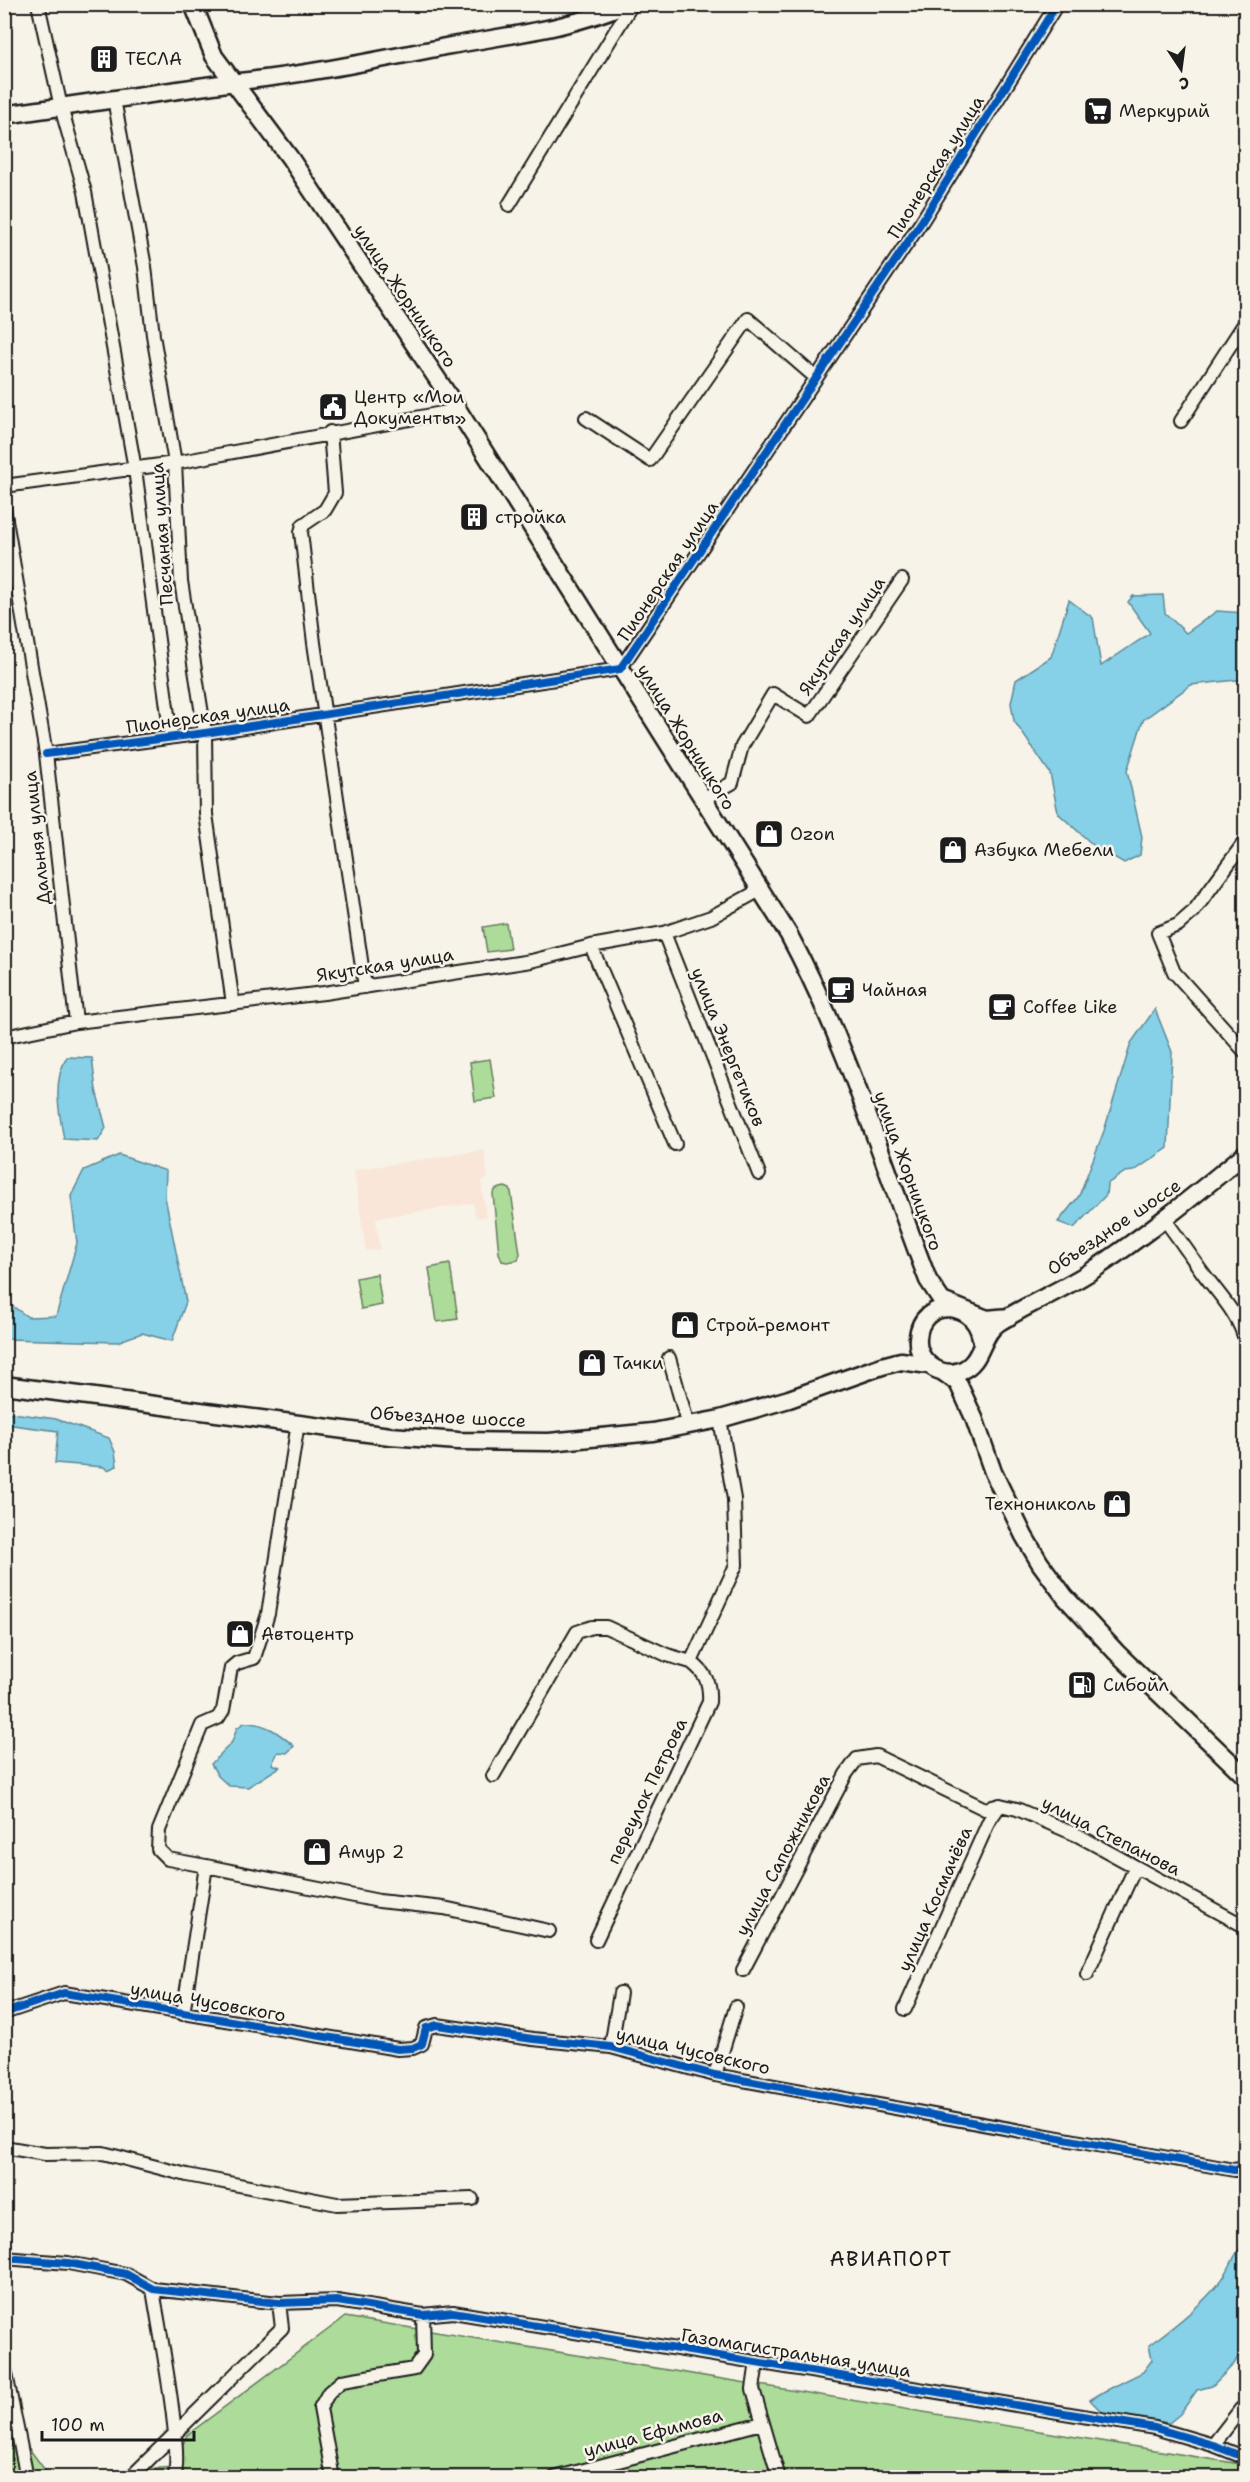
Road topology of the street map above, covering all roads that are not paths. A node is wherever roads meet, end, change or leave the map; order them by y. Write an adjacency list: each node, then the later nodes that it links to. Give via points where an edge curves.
1 (38, 4): 8 (street, Песчаная улица)
2 (193, 4): 6 (main road, улица Жорницкого, via 214,56)
3 (626, 4): 6 (street, via 594,18 544,29)
4 (632, 4): 10 (street)
5 (1058, 4): 12 (street, Пионерская улица, via 922,221)
6 (234, 82): 7 (main road); 13 (main road, улица Жорницкого)
7 (114, 99): 8 (main road); 17 (street, Песчаная улица)
8 (61, 107): 9 (main road); 18 (street, Песчаная улица, via 85,192)
9 (4, 115)
10 (509, 205)
11 (1245, 321): 15 (street)
12 (815, 376): 14 (street, via 748,319 651,460); 22 (street, Пионерская улица)
13 (458, 410): 16 (street); 22 (main road, улица Жорницкого)
14 (586, 418)
15 (1181, 421)
16 (330, 432): 17 (street); 23 (street, via 335,493 325,510 303,525 301,532)
17 (175, 463): 18 (street); 24 (street, Песчаная улица, via 181,581)
18 (135, 469): 19 (street); 25 (street, Песчаная улица)
19 (4, 486)
20 (4, 508): 26 (street, Дальняя улица)
21 (902, 580): 27 (street, Якутская улица, via 809,716 773,694 742,746 732,783)
22 (620, 669): 23 (street, Пионерская улица); 27 (main road, улица Жорницкого)
23 (325, 713): 24 (street, Пионерская улица); 32 (street)
24 (205, 733): 25 (street, Пионерская улица); 33 (street, Песчаная улица, via 206,814)
25 (171, 737): 26 (street, Пионерская улица)
26 (46, 754): 34 (street, Дальняя улица)
27 (703, 800): 29 (main road, улица Жорницкого)
28 (1245, 840): 36 (street, via 1194,911 1178,925 1158,933 1174,972)
29 (760, 890): 30 (street, Якутская улица, via 711,917); 41 (main road, улица Жорницкого, via 789,935 824,1006)
30 (664, 933): 31 (street, Якутская улица); 39 (street, улица Энергетиков)
31 (591, 946): 32 (street, Якутская улица, via 531,961); 37 (street)
32 (365, 987): 33 (street, Якутская улица)
33 (233, 1004): 34 (street, Якутская улица)
34 (76, 1022): 35 (street, Якутская улица)
35 (4, 1036)
36 (1245, 1053)
37 (675, 1144)
38 (1245, 1154): 40 (main road, Объездное шоссе)
39 (759, 1174)
40 (1166, 1220): 43 (main road, Объездное шоссе, via 1088,1273); 45 (street, via 1232,1309)
41 (927, 1280): 42 (main road, улица Жорницкого, via 942,1301); 44 (main road, улица Жорницкого, via 931,1306)
42 (962, 1310): 43 (main road, via 987,1319); 44 (main road, via 934,1311); 46 (main road, via 975,1319 982,1332)
43 (1010, 1317): 46 (main road, Объездное шоссе, via 989,1330)
44 (919, 1332): 48 (main road, Объездное шоссе, via 898,1357); 49 (main road, via 922,1357)
45 (1245, 1343)
46 (979, 1352): 49 (main road, via 962,1370); 51 (main road, via 968,1379)
47 (669, 1358): 54 (street)
48 (882, 1366): 49 (main road, Объездное шоссе, via 902,1361); 52 (main road, Объездное шоссе)
49 (936, 1368): 51 (main road, via 958,1383)
50 (4, 1384): 53 (main road, Объездное шоссе)
51 (974, 1418): 58 (main road, via 993,1472 1024,1536 1065,1598)
52 (720, 1419): 54 (main road, Объездное шоссе); 55 (street, via 734,1499 736,1564)
53 (298, 1423): 54 (main road, Объездное шоссе, via 401,1437 537,1442 621,1436); 60 (street, via 268,1614 254,1658 231,1668 223,1710 218,1718 202,1725 159,1830 158,1849 168,1859)
54 (688, 1425)
55 (691, 1662): 57 (street, via 606,1628 577,1632); 64 (street, переулок Петрова, via 703,1671 710,1686 709,1702)
56 (857, 1759): 59 (street, улица Степанова, via 876,1756 985,1809); 65 (street, улица Сапожникова)
57 (493, 1776)
58 (1245, 1777)
59 (1000, 1805): 61 (street, улица Степанова, via 1079,1836); 69 (street, улица Космачёва, via 989,1821)
60 (206, 1866): 63 (street, via 379,1901 444,1908); 71 (street, улица Чусовского)
61 (1136, 1868): 62 (street, улица Степанова); 66 (street)
62 (1245, 1927)
63 (549, 1931)
64 (596, 1940)
65 (743, 1970)
66 (1087, 1974)
67 (620, 1993): 72 (street)
68 (736, 2007): 73 (street)
69 (905, 2009)
70 (4, 2013): 71 (street, улица Чусовского, via 64,1993)
71 (183, 2014): 72 (street, улица Чусовского, via 398,2049 422,2044 426,2028 438,2025)
72 (611, 2047): 73 (street, улица Чусовского)
73 (715, 2075): 75 (street, улица Чусовского, via 1234,2170)
74 (4, 2147): 76 (street, via 45,2154 103,2153 187,2175 338,2204)
75 (1245, 2168)
76 (472, 2199)
77 (4, 2258): 78 (street, via 68,2263 126,2274)
78 (153, 2289): 79 (street); 85 (street)
79 (279, 2303): 80 (street, Газомагистральная улица, via 337,2301); 85 (street, via 282,2328)
80 (423, 2315): 81 (street, Газомагистральная улица, via 453,2312); 91 (street, via 424,2355 414,2369 342,2381 329,2392 320,2408)
81 (757, 2361): 84 (street, via 753,2389); 86 (street, Газомагистральная улица, via 1155,2428)
82 (4, 2364): 88 (street)
83 (1245, 2407): 86 (street)
84 (762, 2423): 92 (street, улица Ефимова); 93 (street)
85 (174, 2432): 89 (street); 90 (street)
86 (1213, 2445): 87 (street, Газомагистральная улица)
87 (1245, 2458)
88 (27, 2478)
89 (130, 2478)
90 (174, 2478)
91 (333, 2478)
92 (554, 2478)
93 (779, 2478)

